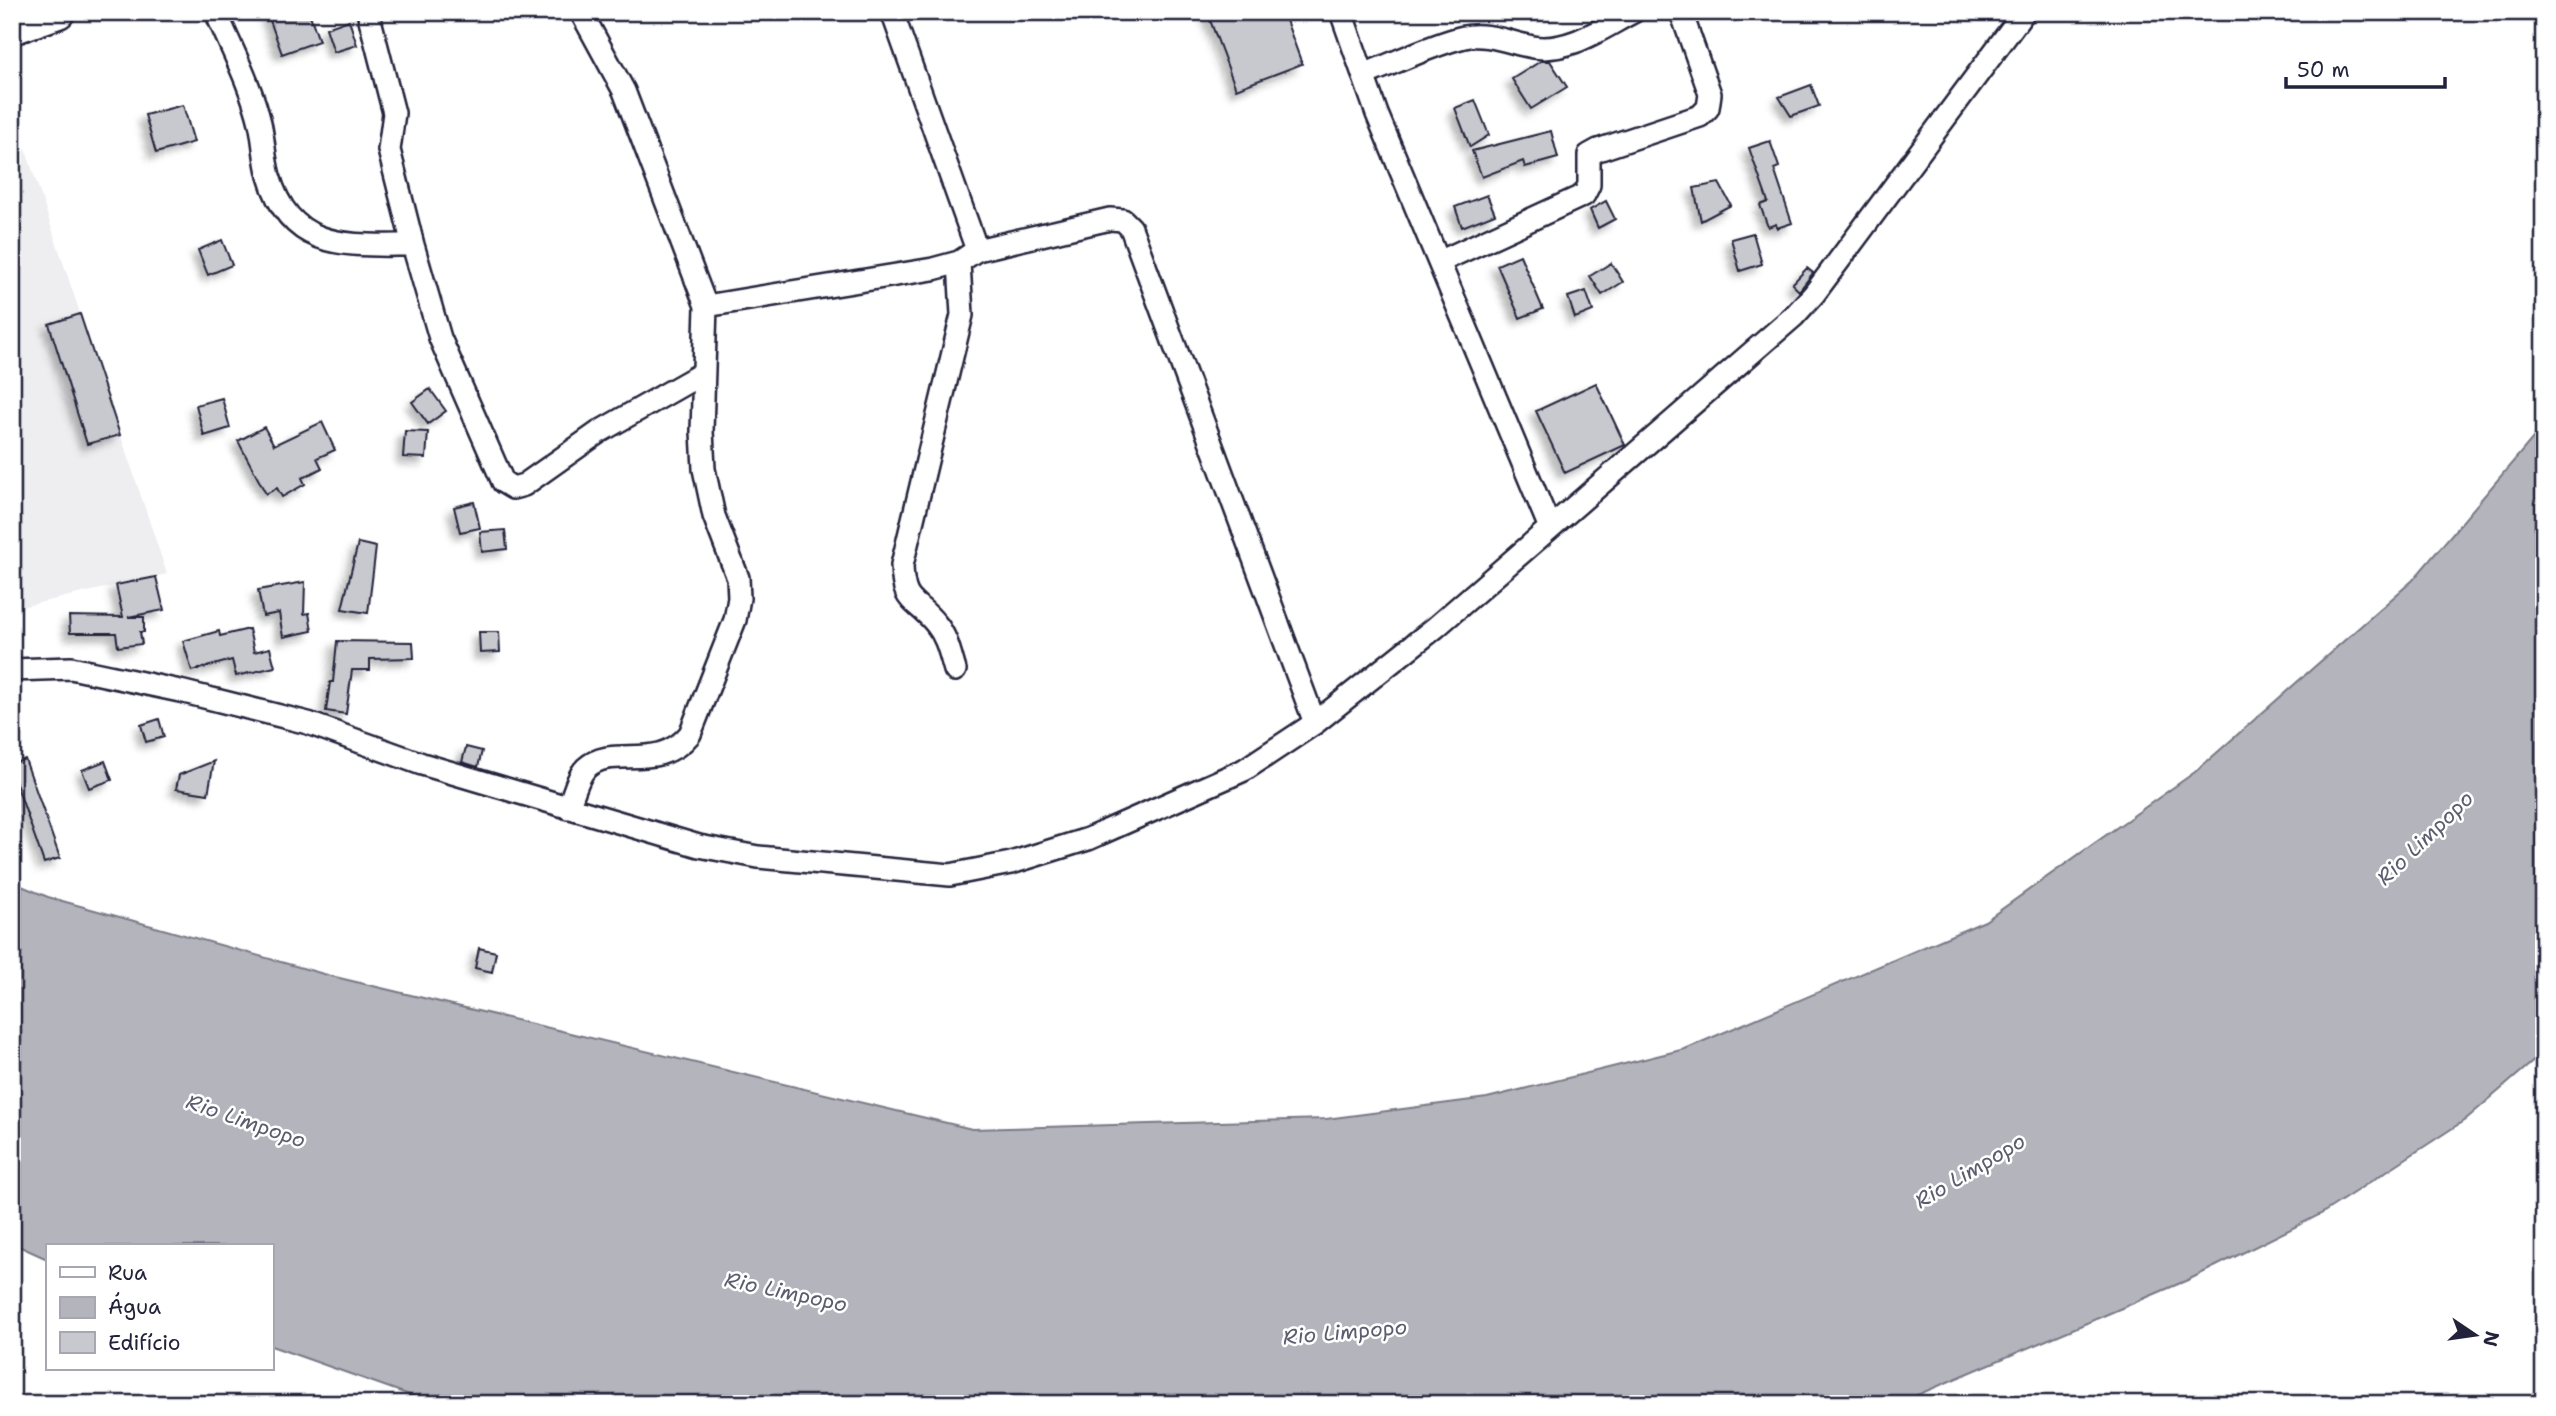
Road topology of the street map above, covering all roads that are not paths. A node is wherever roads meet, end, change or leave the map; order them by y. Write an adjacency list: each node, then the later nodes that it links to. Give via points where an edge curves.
1 (58, 12): 10 (highway)
2 (216, 12): 12 (street, via 256,108 273,185 297,225 318,240 345,245)
3 (368, 12): 12 (street, via 394,113 389,150)
4 (581, 12): 16 (street, via 624,91)
5 (892, 12): 13 (street)
6 (1341, 12): 11 (street)
7 (1633, 12): 11 (street, via 1559,47 1536,48 1466,36)
8 (1681, 12): 15 (street, via 1710,94 1708,108 1700,116 1589,155 1589,185 1577,200)
9 (2024, 12): 18 (street, via 1794,316)
10 (12, 28)
11 (1363, 75): 15 (street)
12 (413, 245): 17 (street, via 440,338 503,482 513,488 599,432)
13 (977, 250): 14 (street); 21 (street, via 1110,219 1123,220 1131,228)
14 (959, 262): 16 (street); 20 (street, via 962,316 902,565 903,585 912,604 935,622 946,639)
15 (1439, 262): 18 (street)
16 (706, 306): 17 (street)
17 (704, 373): 22 (street, via 704,469 714,516 738,578 735,620 690,734 680,746 663,756 595,761 583,770)
18 (1550, 528): 21 (street)
19 (12, 670): 22 (street, via 71,668 180,691 308,723 422,764)
20 (955, 670)
21 (1315, 723): 22 (street, via 1244,770 1100,834 1011,863 950,875 758,857 699,846)
22 (568, 807)

